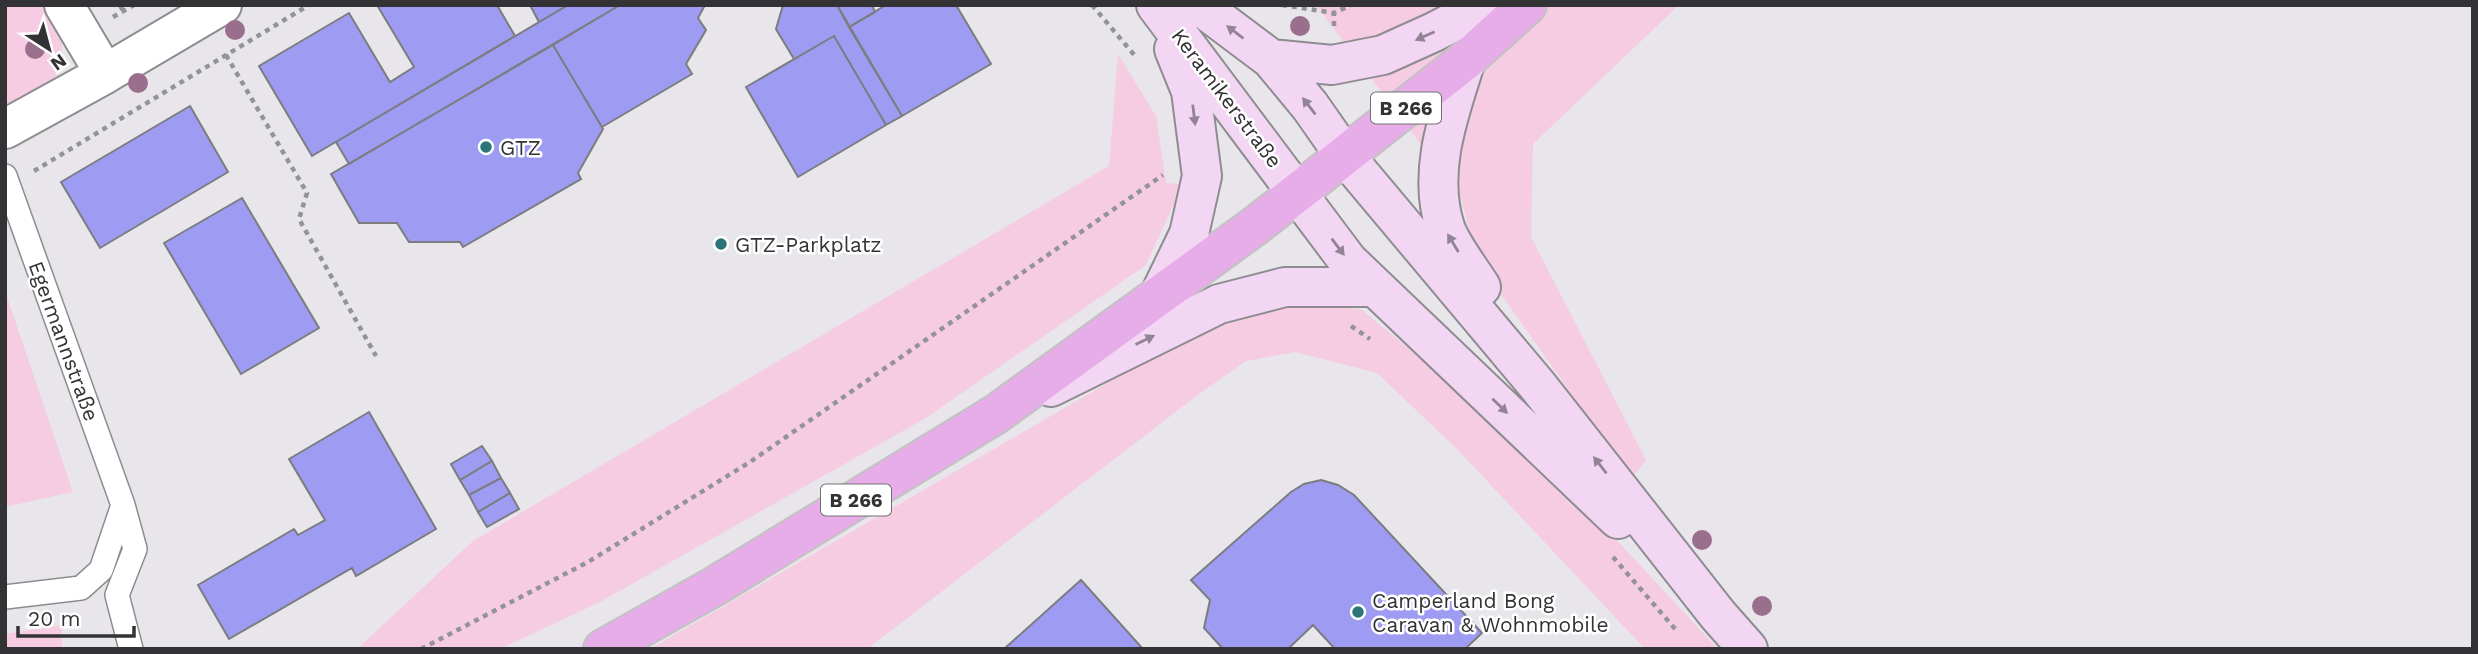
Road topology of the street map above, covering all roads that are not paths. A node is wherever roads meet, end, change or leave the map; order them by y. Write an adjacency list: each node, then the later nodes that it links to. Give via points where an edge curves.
1 (64, 5): 9 (street)
2 (222, 5): 9 (street)
3 (1155, 5): 13 (main road, Keramikerstraße); 15 (main road, one-way to 15, via 1191,91 1202,176 1189,234)
4 (1199, 5): 7 (main road, Keramikerstraße, one-way to 4)
5 (1486, 5): 7 (main road, one-way to 7, via 1383,55 1332,65)
6 (1527, 5): 8 (main road, B 266)
7 (1270, 59): 11 (main road, Keramikerstraße, one-way to 7)
8 (1466, 60): 11 (main road, B 266); 16 (main road, one-way to 8, via 1445,229 1437,181 1444,128)
9 (105, 74): 10 (street)
10 (5, 130)
11 (1345, 156): 13 (main road, B 266); 16 (main road, Keramikerstraße)
12 (7, 181): 18 (lane, Egermannstraße)
13 (1297, 192): 14 (main road, Keramikerstraße, one-way to 14, via 1348,261); 15 (main road, B 266)
14 (1374, 287): 17 (main road, one-way to 14, via 1219,304 1285,287); 20 (main road, Keramikerstraße, one-way to 20)
15 (1159, 296): 17 (main road, B 266)
16 (1538, 386): 20 (main road, one-way to 16)
17 (996, 414): 22 (main road, B 266)
18 (123, 505): 19 (lane, via 101,570 80,588); 21 (lane, Egermannstraße, via 135,549 117,595)
19 (5, 597)
20 (1718, 615): 23 (main road)
21 (131, 649)
22 (603, 649)
23 (1748, 649)

